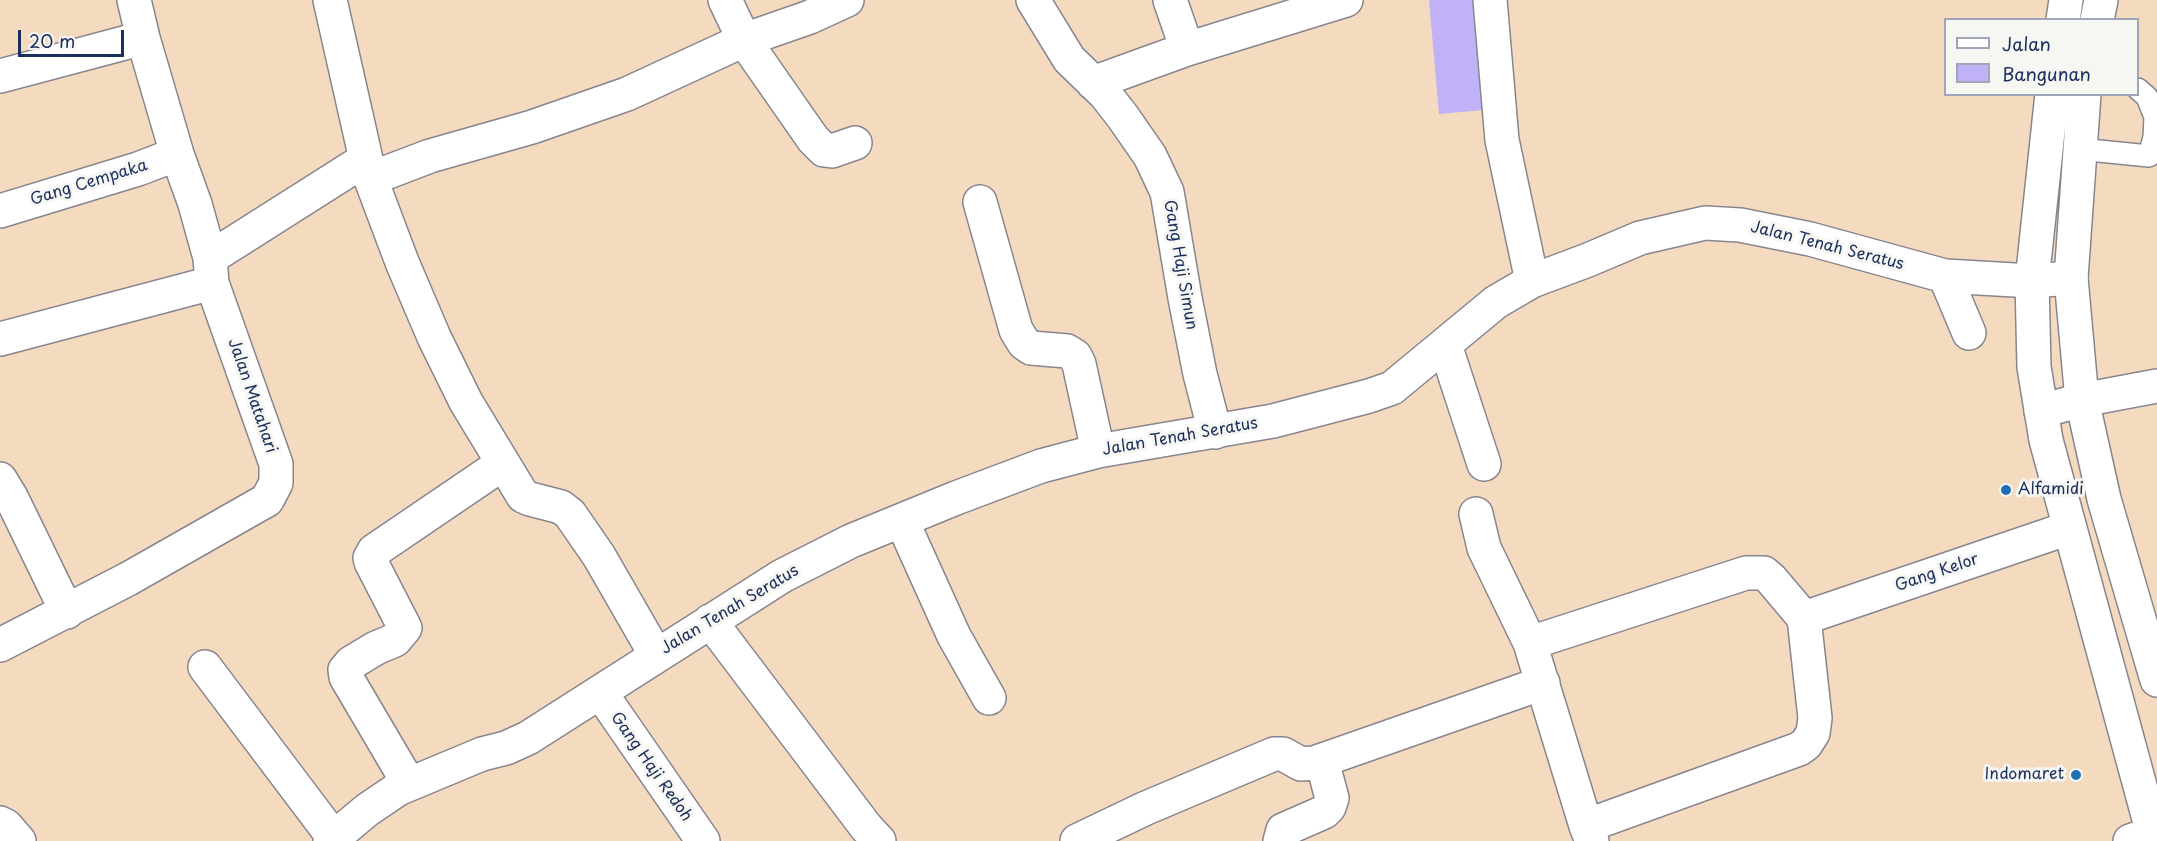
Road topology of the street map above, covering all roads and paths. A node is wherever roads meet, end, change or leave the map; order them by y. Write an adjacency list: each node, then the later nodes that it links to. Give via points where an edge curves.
1 (134, 0): 13 (street, Jalan Matahari)
2 (330, 0): 25 (street)
3 (725, 0): 14 (street)
4 (847, 0): 14 (street)
5 (1033, 0): 17 (street, Gang Haji Simun, via 1069,59)
6 (1170, 0): 15 (street)
7 (1346, 0): 15 (street)
8 (1490, 0): 31 (street, via 1502,140)
9 (2066, 0): 11 (street)
10 (2101, 0): 12 (street)
11 (2063, 18)
12 (2097, 18)
13 (143, 38): 16 (street); 23 (street, Jalan Matahari)
14 (744, 40): 21 (street, via 824,150); 25 (street, via 627,94 532,127 388,172)
15 (1187, 49): 17 (street)
16 (0, 76)
17 (1093, 82): 39 (street, Gang Haji Simun, via 1150,156 1167,192 1187,309)
18 (2139, 90): 24 (lane, via 2147,97 2155,117)
19 (2052, 96): 32 (street)
20 (2084, 96): 22 (street)
21 (855, 143)
22 (2079, 149): 24 (lane); 30 (street)
23 (177, 154): 27 (street, Gang Cempaka); 28 (street, Jalan Matahari, via 195,204)
24 (2153, 156)
25 (368, 168): 28 (street); 41 (street, via 434,336)
26 (980, 202): 40 (street, via 1016,330 1031,348 1067,351 1075,356)
27 (0, 211)
28 (211, 270): 34 (street); 47 (street, Jalan Matahari, via 276,464 273,492 267,500)
29 (1945, 276): 31 (street, Jalan Tenah Seratus, via 1776,231 1705,223 1640,238); 32 (street, Jalan Tenah Seratus); 33 (street)
30 (2072, 278): 32 (street, Jalan Tenah Seratus); 37 (street)
31 (1532, 281): 35 (street, Jalan Tenah Seratus, via 1496,302)
32 (2032, 281): 38 (street, via 2034,367)
33 (1969, 333)
34 (0, 339)
35 (1445, 345): 39 (street, Jalan Tenah Seratus, via 1392,387 1369,396); 42 (street)
36 (2157, 386): 37 (street)
37 (2082, 400): 38 (street); 54 (street, via 2104,499)
38 (2041, 411): 46 (street)
39 (1215, 432): 40 (street, Jalan Tenah Seratus)
40 (1098, 451): 45 (street, Jalan Tenah Seratus, via 1041,466)
41 (502, 464): 52 (street, via 523,496 561,507 570,514 599,556); 59 (street, via 374,551 370,558 405,628 394,640 351,663 345,670 346,677)
42 (1484, 464)
43 (0, 479): 47 (street)
44 (1476, 514): 50 (street, via 1484,548)
45 (902, 521): 49 (street, Jalan Tenah Seratus, via 782,576); 57 (street, via 954,636)
46 (2069, 528): 48 (street, Gang Kelor); 62 (street)
47 (67, 612): 51 (street, Jalan Matahari)
48 (1804, 618): 50 (street, via 1764,573 1746,573); 61 (street, via 1815,718 1813,733 1806,744)
49 (710, 621): 52 (street, Jalan Tenah Seratus); 66 (street)
50 (1530, 643): 55 (street)
51 (0, 645)
52 (656, 656): 56 (street, Jalan Tenah Seratus)
53 (206, 667): 63 (street)
54 (2157, 680)
55 (1543, 683): 58 (street); 61 (street)
56 (600, 693): 59 (street, Jalan Tenah Seratus, via 528,738); 65 (street, Gang Haji Redoh)
57 (989, 698)
58 (1322, 760): 67 (street, via 1307,765 1274,754); 68 (street, via 1332,798 1329,807 1283,830)
59 (409, 784): 63 (street, Jalan Tenah Seratus, via 367,810)
60 (0, 823): 64 (street)
61 (1589, 833)
62 (2146, 838)
63 (332, 839)
64 (19, 841)
65 (703, 841)
66 (879, 841)
67 (1077, 841)
68 (1280, 841)

